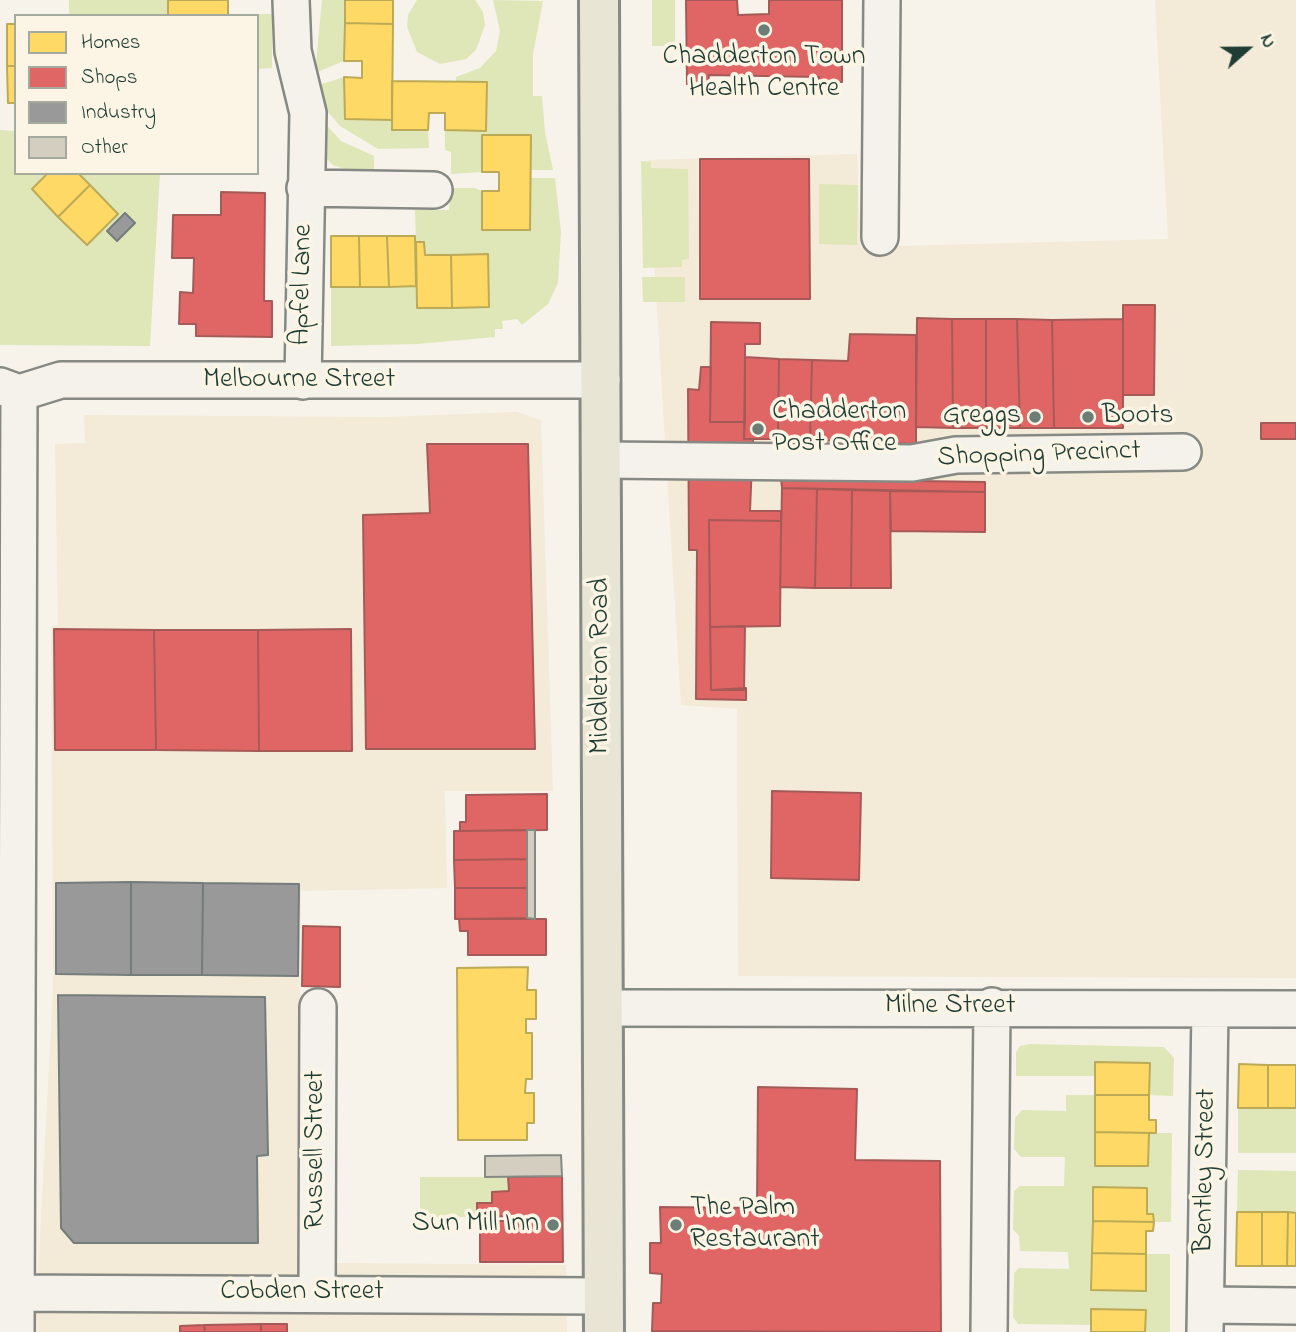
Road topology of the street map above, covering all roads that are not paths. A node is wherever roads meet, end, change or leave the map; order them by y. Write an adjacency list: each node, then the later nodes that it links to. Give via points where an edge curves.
1 (291, 0): 4 (street, Apfel Lane, via 293,51 307,113)
2 (599, 0): 7 (main road, Middleton Road)
3 (882, 0): 6 (street)
4 (305, 188): 5 (street, Apfel Lane); 8 (street, Apfel Lane)
5 (433, 190)
6 (880, 237)
7 (602, 380): 8 (street, Melbourne Street); 11 (main road, Middleton Road)
8 (303, 381): 9 (street, Melbourne Street, via 61,380)
9 (10, 390): 18 (street)
10 (1183, 452): 11 (street, Shopping Precinct, via 956,455 912,463)
11 (602, 460): 14 (main road, Middleton Road)
12 (992, 1006): 14 (street, Milne Street); 15 (street, Milne Street); 23 (street)
13 (318, 1007): 17 (street, Russell Street)
14 (604, 1008): 20 (main road, Middleton Road)
15 (1210, 1010): 16 (street, Milne Street); 21 (street, Bentley Street)
16 (1287, 1010)
17 (317, 1292): 18 (street, Cobden Street); 20 (street, Cobden Street, via 479,1294)
18 (8, 1293): 22 (street)
19 (1296, 1306): 21 (street)
20 (604, 1314)
21 (1205, 1318)
22 (16, 1332)
23 (989, 1332)

